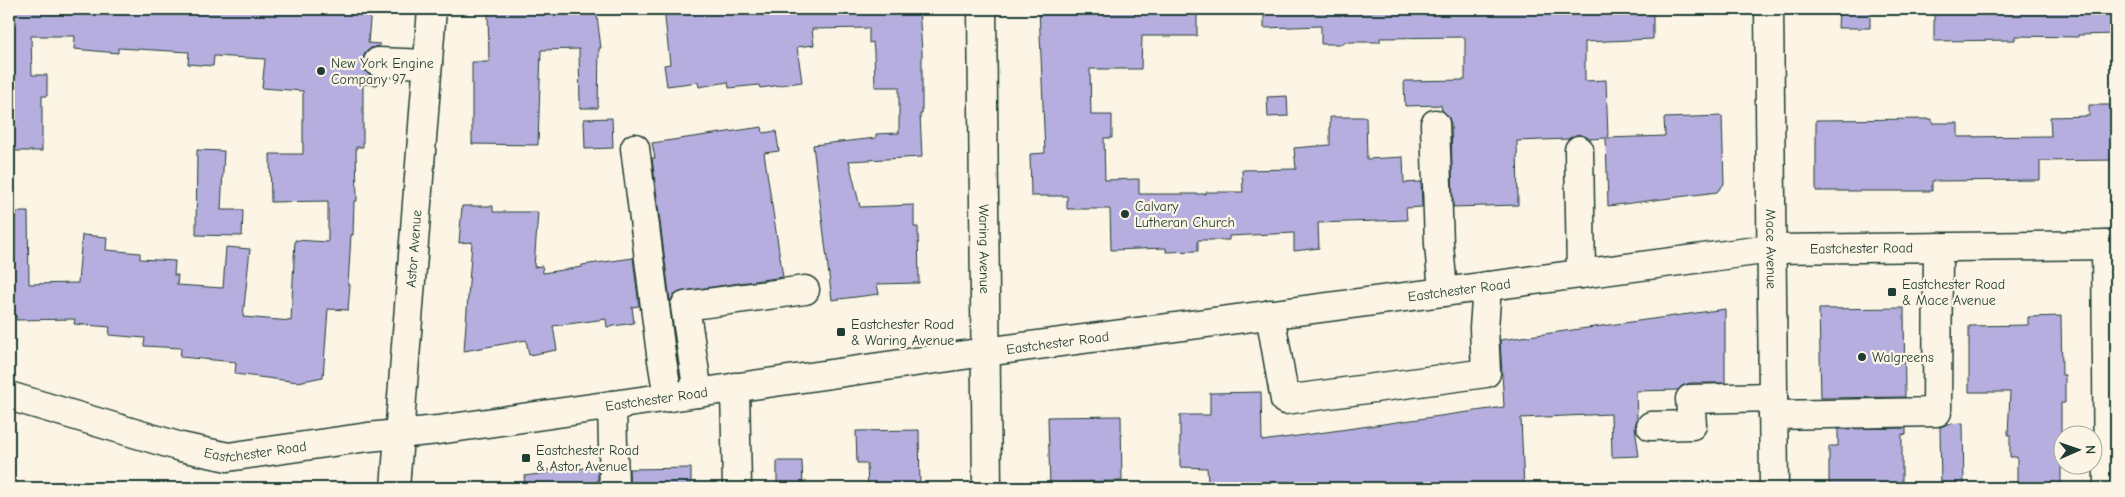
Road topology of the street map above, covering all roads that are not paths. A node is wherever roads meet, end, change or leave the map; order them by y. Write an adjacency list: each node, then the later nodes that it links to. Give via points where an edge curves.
1 (432, 9): 5 (main road, Astor Avenue)
2 (982, 9): 17 (main road, Waring Avenue)
3 (1769, 9): 11 (main road, Mace Avenue)
4 (378, 62): 5 (main road)
5 (428, 64): 25 (main road, Astor Avenue)
6 (1435, 124): 15 (main road)
7 (635, 148): 21 (main road)
8 (1579, 150): 12 (main road)
9 (2111, 245): 10 (main road, Eastchester Road); 31 (main road)
10 (1938, 247): 11 (main road, Eastchester Road); 23 (main road, via 1937,412)
11 (1771, 249): 12 (main road, Eastchester Road); 23 (main road, Mace Avenue)
12 (1581, 274): 13 (main road, Eastchester Road)
13 (1488, 286): 15 (main road, Eastchester Road); 16 (main road, via 1484,328 1486,373 1285,400)
14 (805, 290): 19 (main road, via 685,306)
15 (1443, 292): 16 (main road, Eastchester Road)
16 (1270, 314): 17 (main road, Eastchester Road)
17 (985, 352): 18 (main road, Eastchester Road); 29 (main road, Waring Avenue)
18 (735, 387): 19 (main road, Eastchester Road); 28 (main road)
19 (698, 393): 21 (main road, Eastchester Road)
20 (9, 396): 25 (main road, Eastchester Road, via 228,457 368,436)
21 (668, 397): 22 (main road, Eastchester Road)
22 (612, 405): 25 (main road, Eastchester Road); 27 (main road)
23 (1773, 406): 24 (main road, via 1690,399 1692,425); 30 (main road, Mace Avenue)
24 (1651, 426)
25 (399, 435): 26 (main road, Astor Avenue)
26 (395, 488)
27 (614, 488)
28 (737, 488)
29 (987, 488)
30 (1774, 488)
31 (2108, 488)

